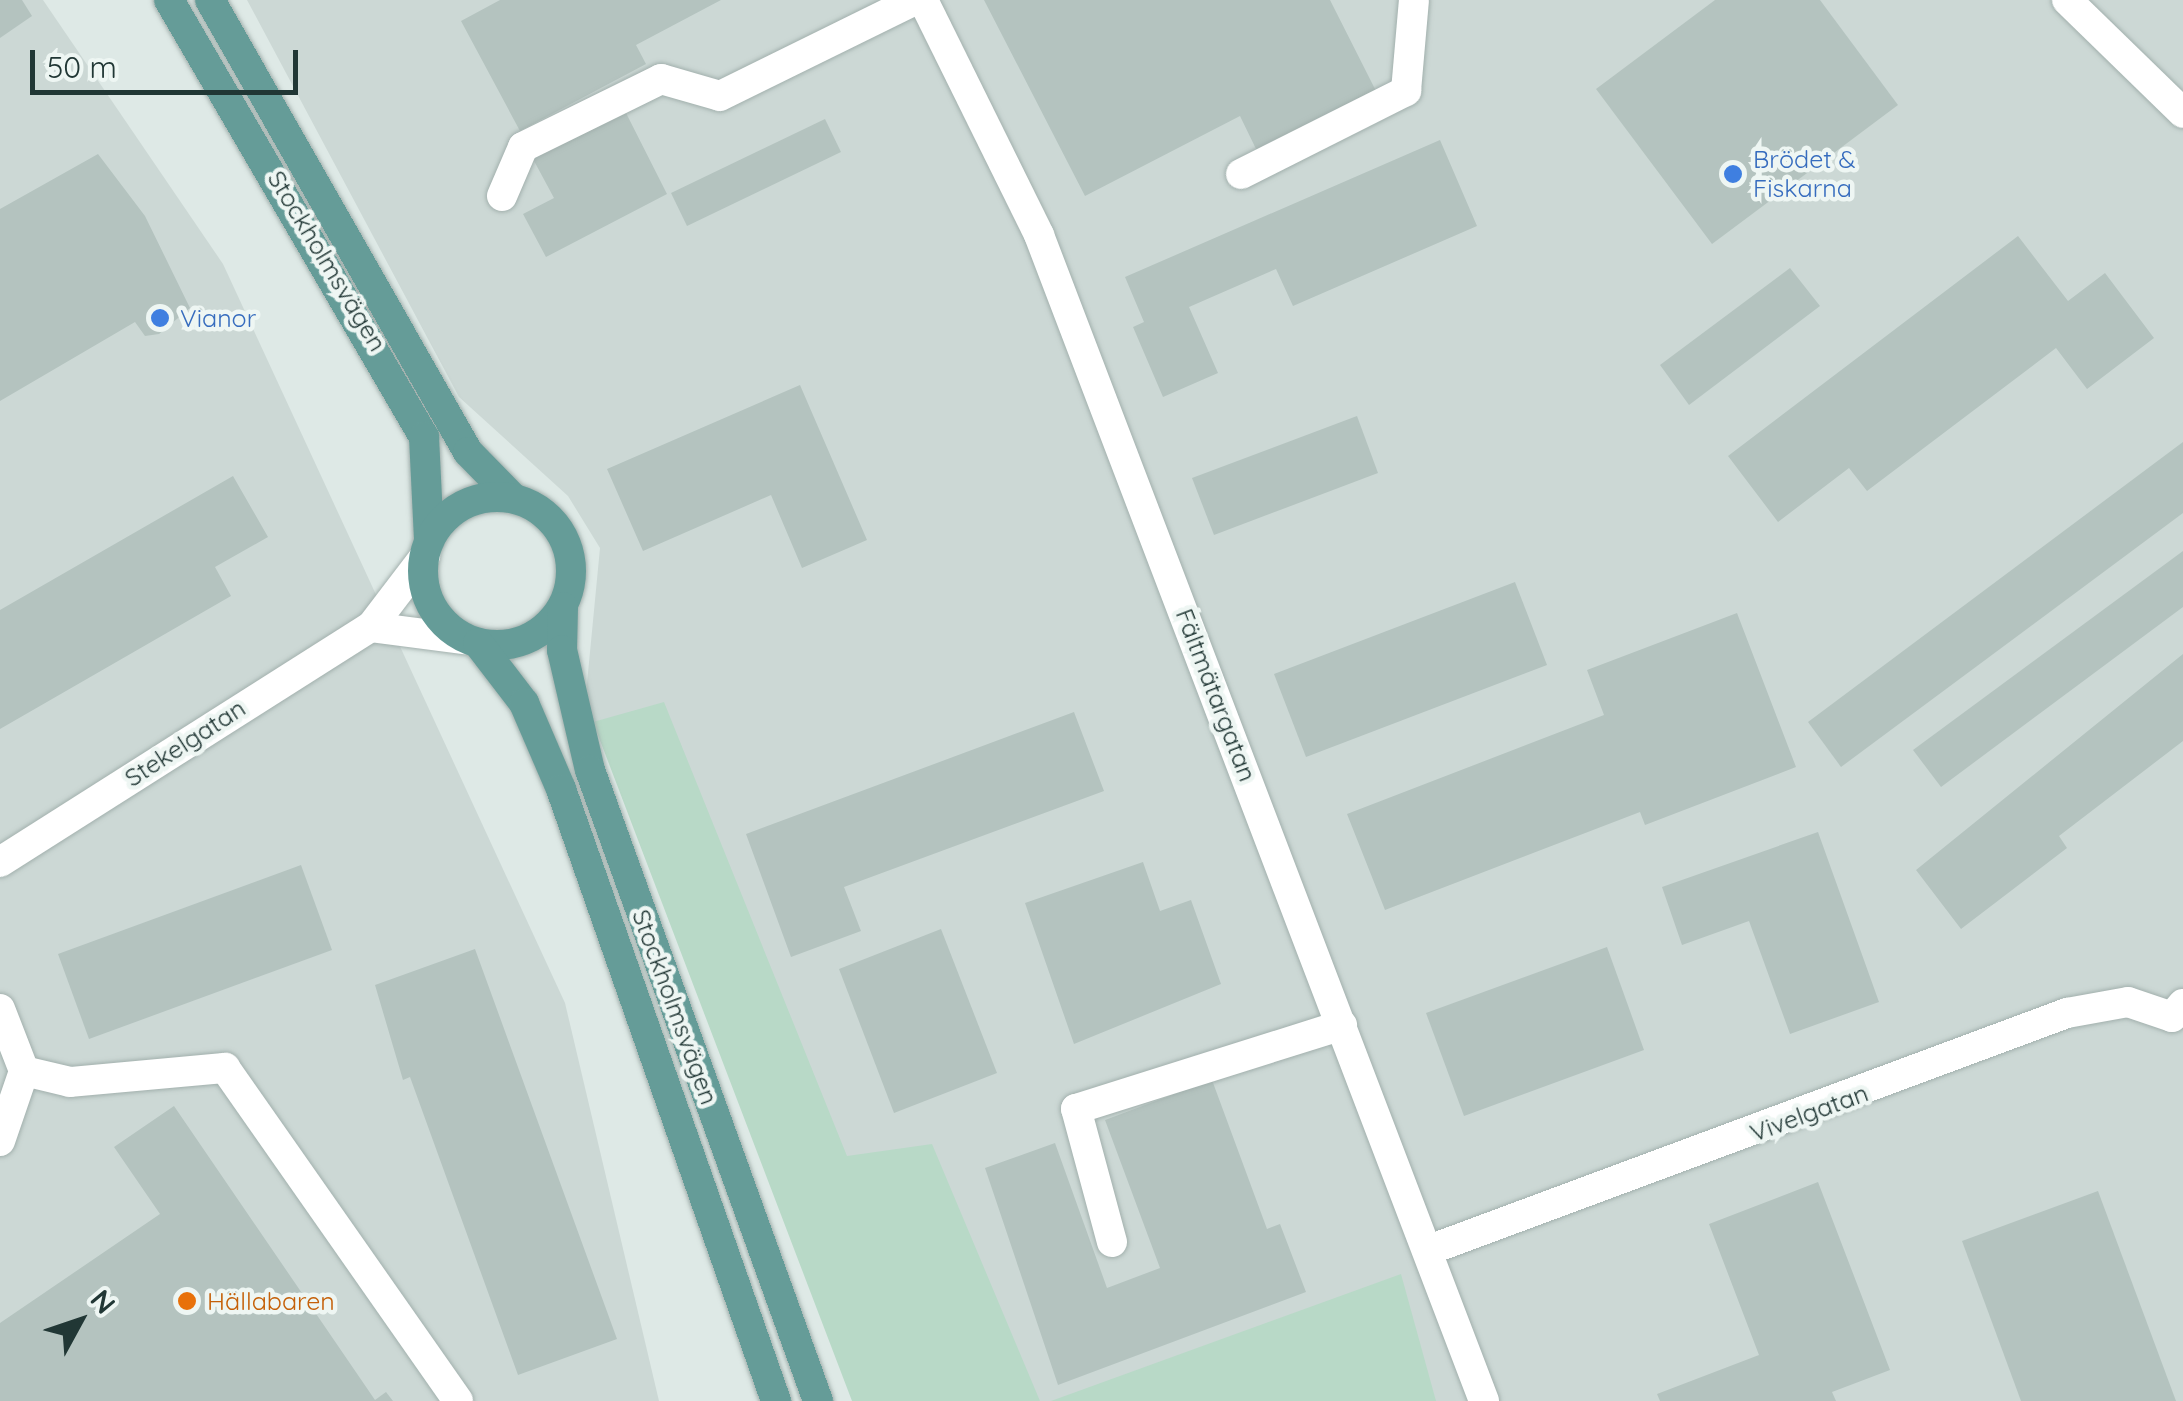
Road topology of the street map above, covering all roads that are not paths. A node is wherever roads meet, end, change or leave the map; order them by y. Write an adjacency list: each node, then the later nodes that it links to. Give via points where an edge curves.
1 (169, 0): 10 (main road, Stockholmsvägen, via 424,437)
2 (210, 0): 9 (main road, Stockholmsvägen, via 468,452)
3 (919, 0): 8 (street, via 720,96 662,80 523,147); 17 (street, Fältmätargatan, via 1039,236)
4 (1414, 0): 7 (street, via 1406,91)
5 (2067, 0): 6 (street)
6 (2183, 113)
7 (1240, 174)
8 (502, 196)
9 (513, 498): 10 (main road, via 469,502); 11 (main road, via 560,532 572,578)
10 (427, 548): 12 (street); 13 (main road, via 432,608)
11 (564, 607): 13 (main road, via 521,642); 24 (main road, Stockholmsvägen, via 562,650 590,770)
12 (371, 627): 13 (street); 14 (street, Stekelgatan)
13 (471, 641): 23 (main road, Stockholmsvägen, via 524,703 561,789)
14 (0, 862)
15 (0, 1009): 18 (street)
16 (2179, 1019): 21 (street, Vivelgatan, via 2128,1002 2067,1013)
17 (1342, 1025): 20 (street, via 1076,1108); 21 (street, Fältmätargatan)
18 (24, 1070): 19 (street); 22 (street, via 70,1082 225,1068)
19 (0, 1142)
20 (1112, 1242)
21 (1429, 1250): 25 (street, Fältmätargatan)
22 (458, 1401)
23 (776, 1401)
24 (818, 1401)
25 (1484, 1401)

